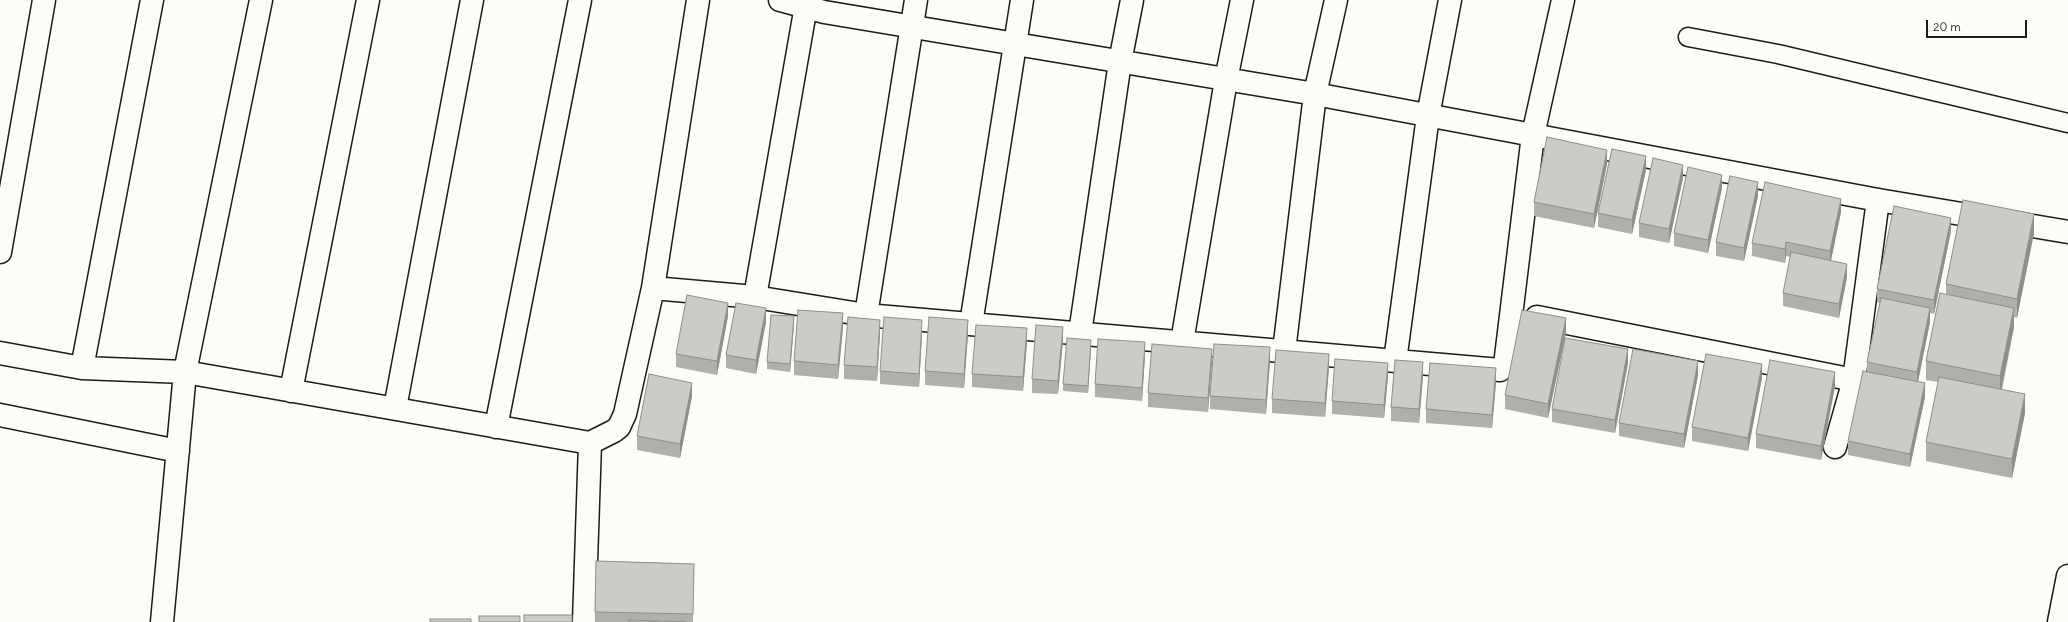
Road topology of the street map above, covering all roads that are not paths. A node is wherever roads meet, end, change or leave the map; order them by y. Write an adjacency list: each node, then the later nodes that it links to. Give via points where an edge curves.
1 (44, 0): 28 (street)
2 (152, 0): 39 (street)
3 (261, 0): 40 (street)
4 (368, 0): 42 (street)
5 (472, 0): 43 (street)
6 (580, 0): 45 (street)
7 (698, 0): 29 (street)
8 (780, 0): 16 (street)
9 (916, 0): 17 (street)
10 (1022, 0): 19 (street)
11 (1132, 0): 20 (street)
12 (1242, 0): 21 (street)
13 (1336, 0): 22 (street)
14 (1450, 0): 23 (street)
15 (1563, 0): 25 (street)
16 (806, 3): 17 (street, via 824,12); 30 (street)
17 (911, 26): 19 (street); 32 (street)
18 (1688, 37): 24 (lane, via 1778,54)
19 (1014, 44): 20 (street); 33 (street)
20 (1120, 62): 21 (street); 34 (street)
21 (1226, 80): 22 (street); 35 (street)
22 (1315, 94): 23 (street); 36 (street)
23 (1428, 116): 25 (street); 38 (street)
24 (2068, 123)
25 (1533, 135): 26 (street); 31 (street)
26 (1878, 200): 27 (street); 41 (street)
27 (2068, 232)
28 (0, 252)
29 (653, 288): 30 (street); 46 (street, via 623,421 614,431)
30 (755, 297): 32 (street)
31 (1512, 312): 38 (street, via 1505,365 1500,370); 41 (street)
32 (866, 315): 33 (street)
33 (971, 324): 34 (street)
34 (1080, 333): 35 (street)
35 (1182, 342): 36 (street)
36 (1284, 351): 38 (street)
37 (0, 354): 39 (street)
38 (1395, 361)
39 (82, 368): 40 (street)
40 (185, 372): 42 (street); 48 (street)
41 (1854, 380): 47 (street)
42 (291, 390): 43 (street)
43 (395, 408): 45 (street)
44 (0, 415): 48 (street)
45 (496, 427): 46 (street)
46 (590, 443): 51 (street)
47 (1835, 447)
48 (178, 451): 50 (street)
49 (2068, 576): 52 (street)
50 (162, 622)
51 (584, 622)
52 (2059, 622)

